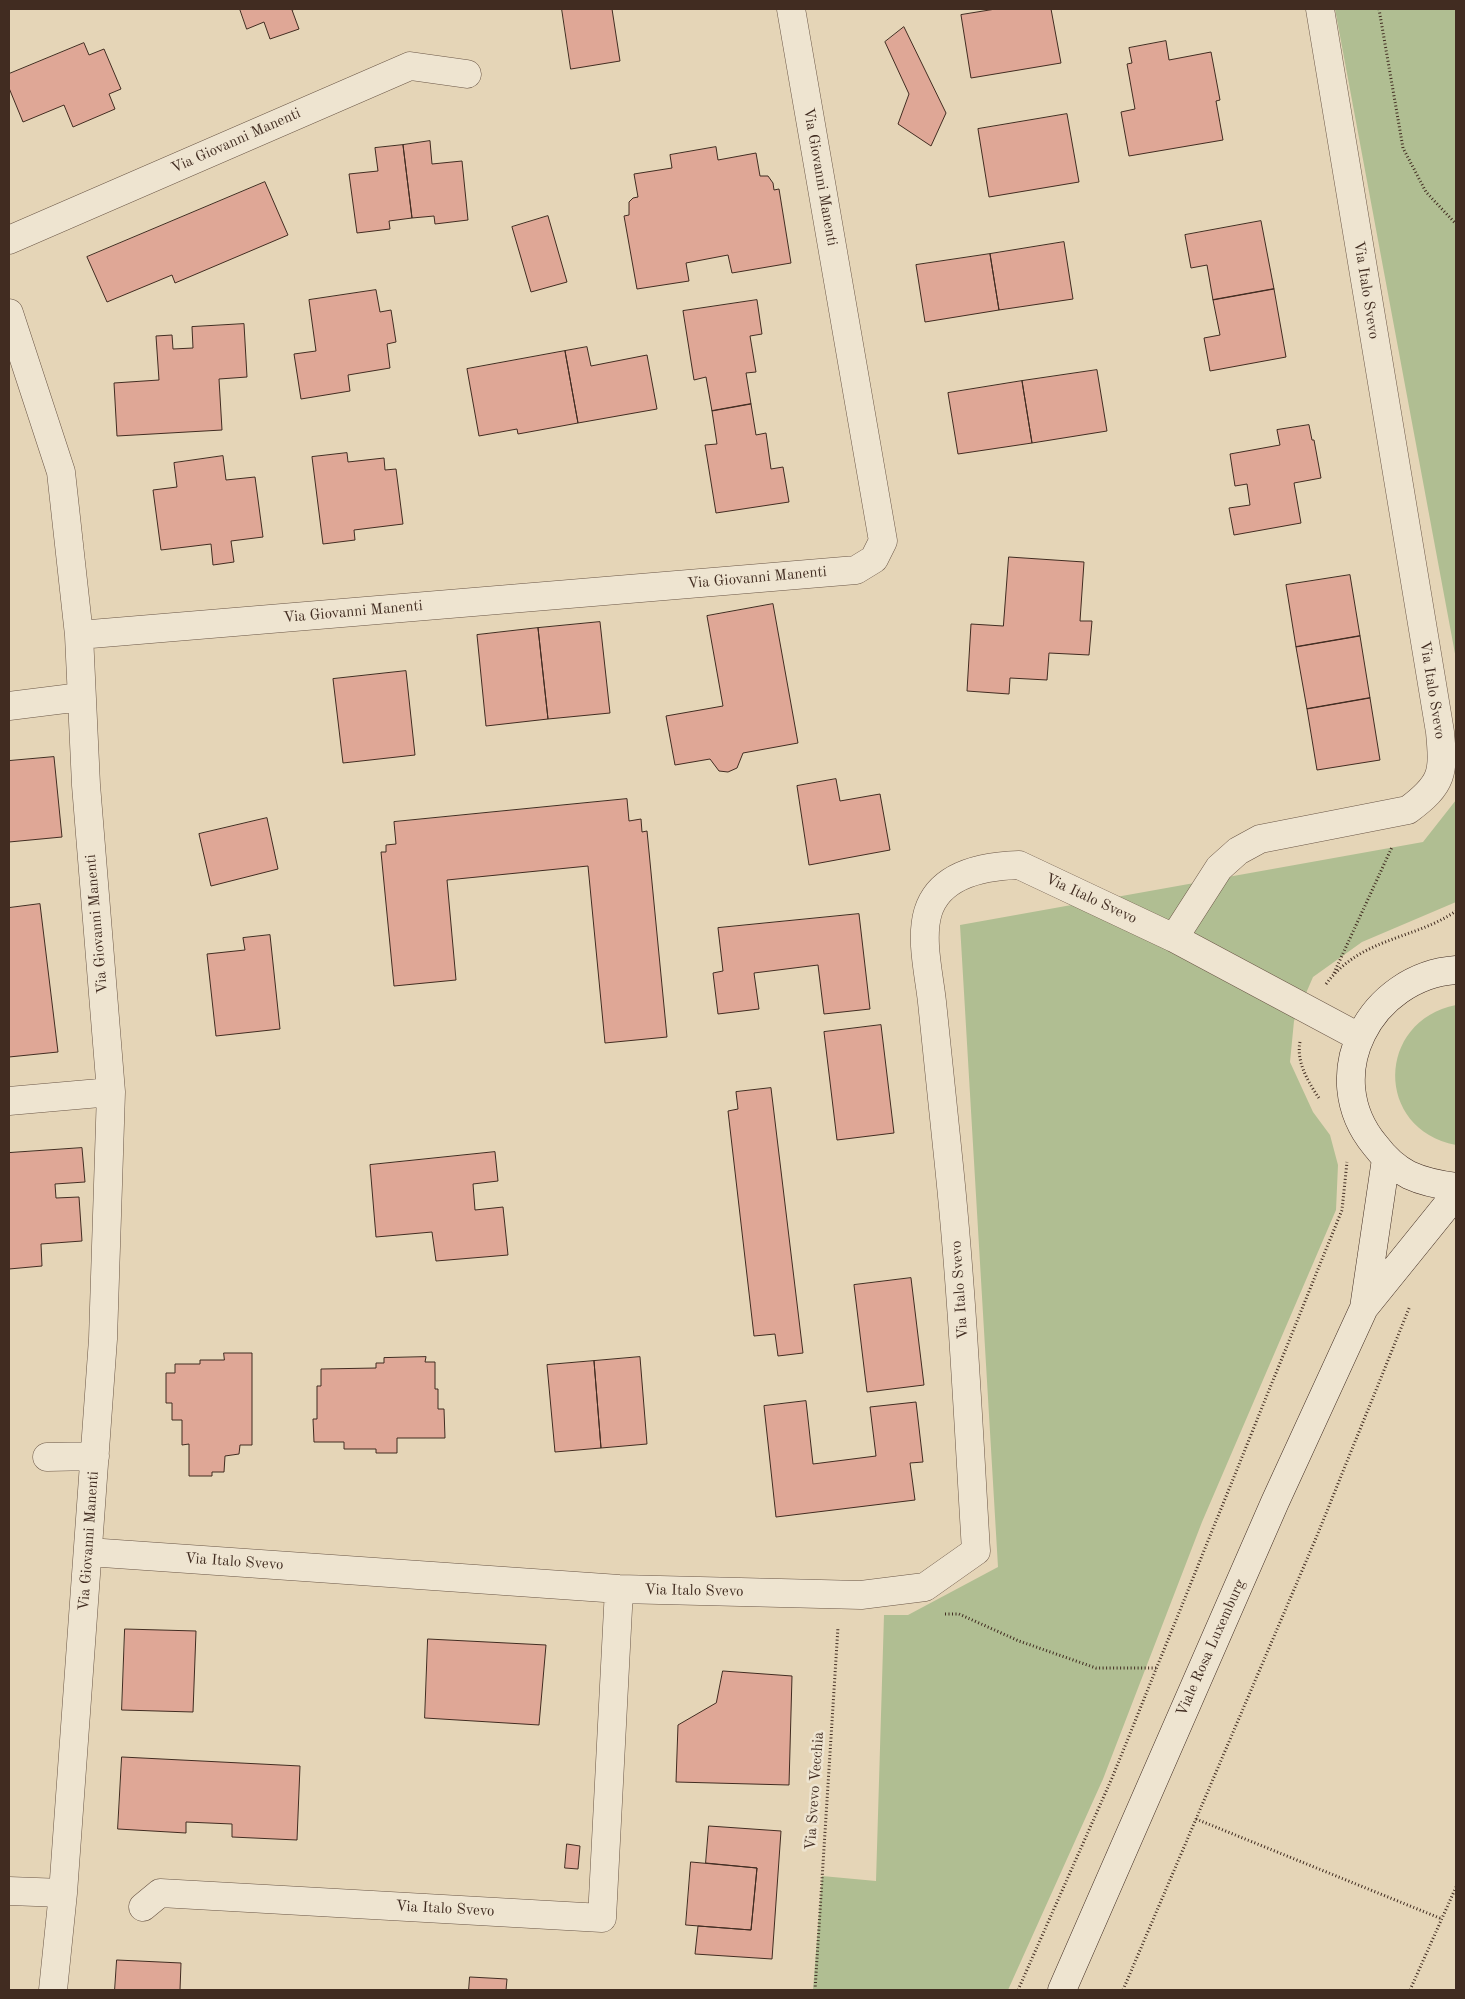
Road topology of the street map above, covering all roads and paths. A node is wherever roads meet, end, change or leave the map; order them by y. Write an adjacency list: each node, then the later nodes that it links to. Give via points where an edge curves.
1 (790, 9): 8 (street, Via Giovanni Manenti, via 883,541 874,559 856,570)
2 (1320, 9): 11 (street, Via Italo Svevo, via 1440,732 1442,759 1439,780 1425,798)
3 (1379, 9): 5 (path, via 1403,148 1426,192)
4 (467, 74): 6 (street, Via Giovanni Manenti, via 410,66)
5 (1456, 224)
6 (9, 240)
7 (9, 313): 8 (street, Via Giovanni Manenti, via 61,472)
8 (79, 635): 9 (street, Via Giovanni Manenti)
9 (81, 697): 10 (street); 19 (street, Via Giovanni Manenti)
10 (9, 706)
11 (1408, 810): 13 (street, Via Italo Svevo, via 1260,838 1219,868); 15 (path)
12 (1456, 911): 15 (path, via 1381,942)
13 (1174, 938): 18 (street); 32 (street, Via Italo Svevo, via 1018,865 990,866 963,874 942,889 928,911 926,938 959,1257 976,1551 925,1587 861,1595)
14 (1456, 970): 18 (street, via 1417,978 1393,992 1374,1012)
15 (1334, 973): 16 (path)
16 (1323, 988)
17 (1302, 1032): 21 (path, via 1298,1049 1307,1080)
18 (1359, 1037): 23 (street, via 1351,1088 1356,1113 1368,1137)
19 (111, 1092): 20 (street); 28 (street, Via Giovanni Manenti, via 103,1339)
20 (9, 1101)
21 (1323, 1104)
22 (1346, 1152): 34 (path, via 1342,1210)
23 (1386, 1159): 24 (street, via 1408,1175); 27 (street, Viale Rosa Luxemburg)
24 (1456, 1187)
25 (1456, 1194): 27 (street, Viale Rosa Luxemburg)
26 (1411, 1304): 35 (path)
27 (1364, 1308): 44 (street, Viale Rosa Luxemburg, via 1271,1511)
28 (95, 1456): 29 (street); 30 (street, Via Giovanni Manenti)
29 (47, 1457)
30 (88, 1552): 31 (street, Via Italo Svevo); 38 (street, Via Giovanni Manenti)
31 (619, 1589): 32 (street, Via Italo Svevo); 39 (street, Via Italo Svevo, via 602,1918 160,1893)
32 (840, 1594): 42 (path, Via Svevo Vecchia)
33 (940, 1613): 34 (path, via 960,1614 1019,1641 1096,1668)
34 (1157, 1668): 43 (path)
35 (1196, 1819): 40 (path); 45 (path)
36 (1456, 1887): 40 (path)
37 (9, 1891): 38 (street)
38 (63, 1893): 41 (street, Via Giovanni Manenti)
39 (143, 1907)
40 (1442, 1919): 46 (path)
41 (53, 1990)
42 (815, 1990)
43 (1018, 1990)
44 (1062, 1990)
45 (1123, 1990)
46 (1410, 1990)

